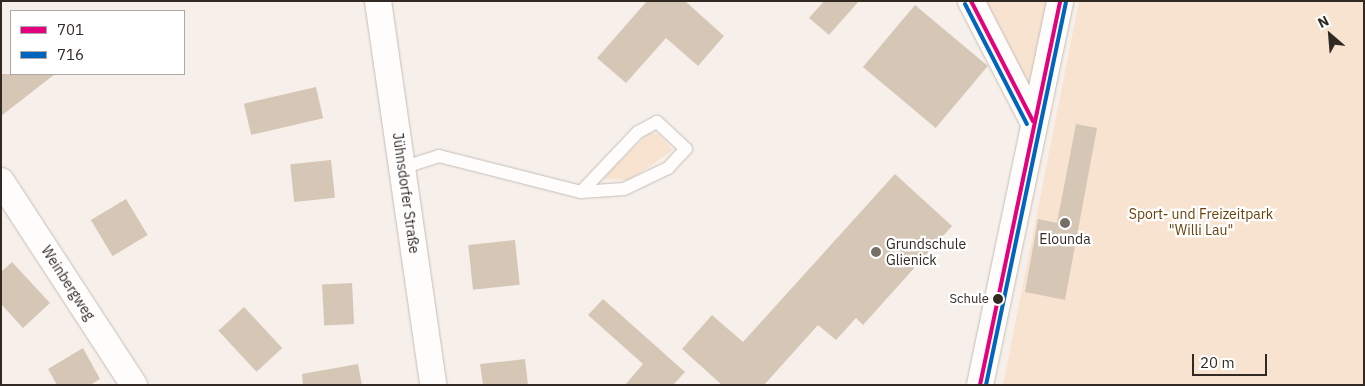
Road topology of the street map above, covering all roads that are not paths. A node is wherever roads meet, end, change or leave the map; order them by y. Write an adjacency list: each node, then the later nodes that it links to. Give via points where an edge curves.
1 (378, 1): 5 (street, Jühnsdorfer Straße)
2 (970, 1): 4 (street)
3 (1060, 1): 4 (street)
4 (1033, 121): 10 (street)
5 (402, 168): 7 (lane, via 439,156); 9 (street, Jühnsdorfer Straße)
6 (1, 181): 8 (street, Weinbergweg)
7 (581, 192): 7 (lane, via 624,189 668,168 686,149 657,122 638,132)
8 (134, 385)
9 (433, 385)
10 (980, 385)

